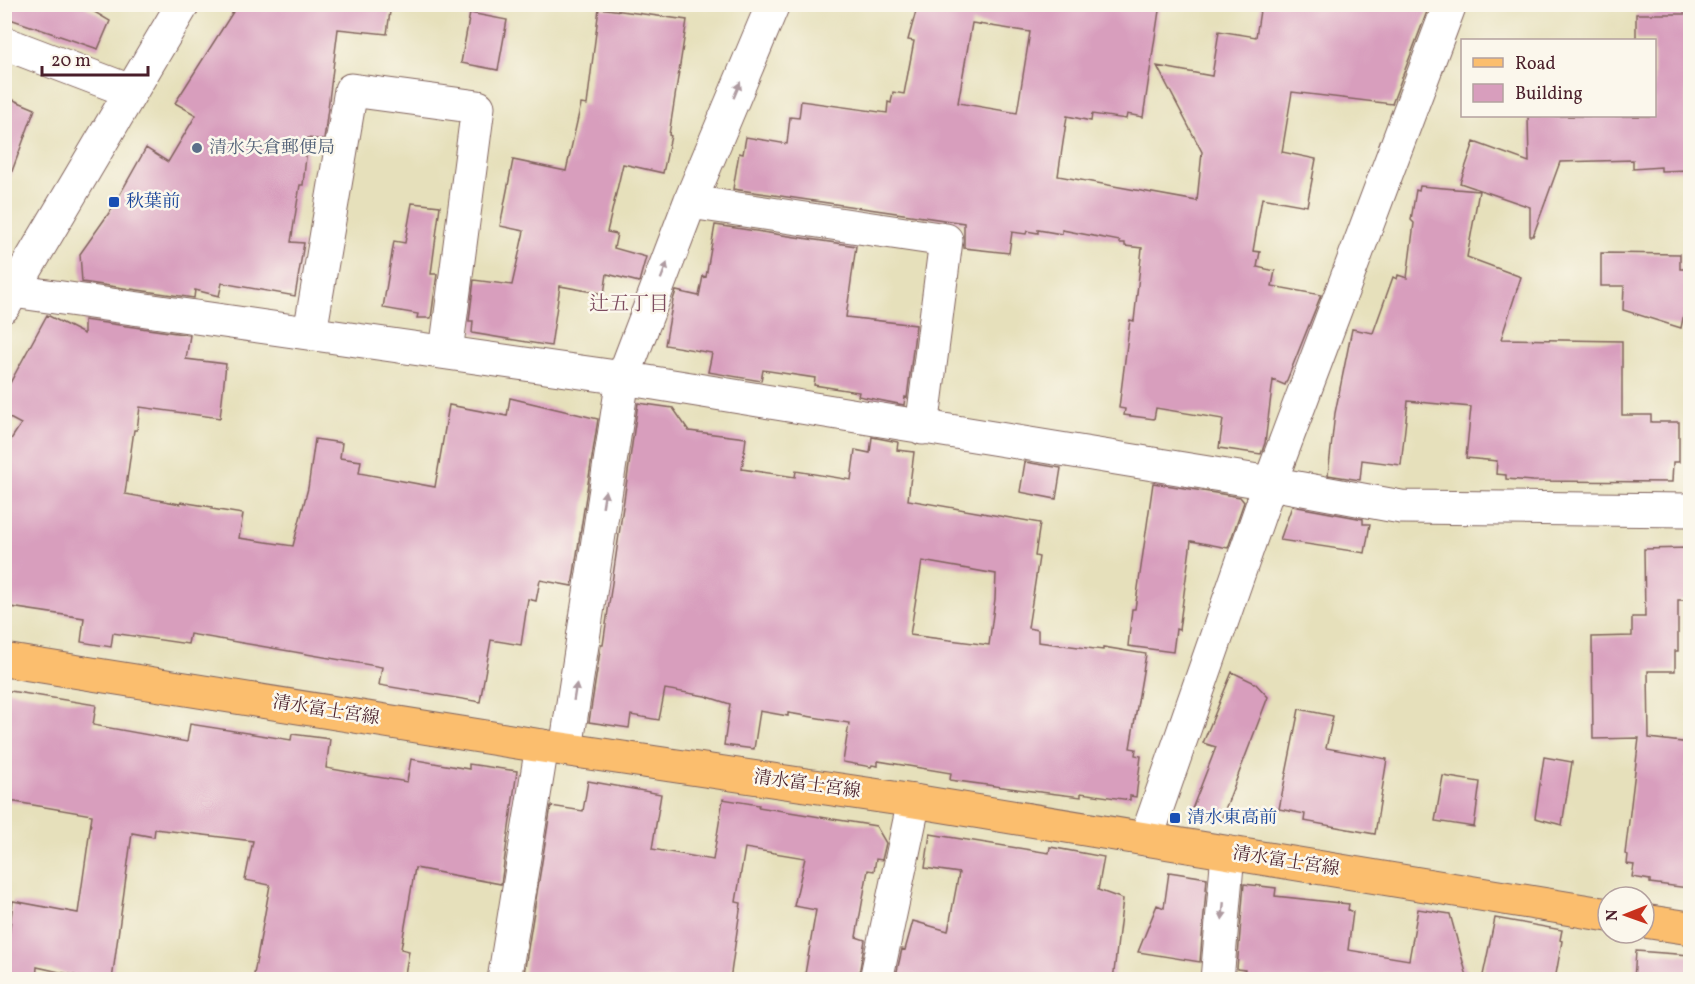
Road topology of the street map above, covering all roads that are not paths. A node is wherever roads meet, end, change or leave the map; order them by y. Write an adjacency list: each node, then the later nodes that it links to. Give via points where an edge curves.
1 (183, 4): 5 (street)
2 (772, 4): 6 (street, one-way to 2)
3 (1450, 4): 12 (street)
4 (4, 43): 5 (street)
5 (130, 92): 7 (street)
6 (690, 202): 10 (street, one-way to 6); 11 (street, via 946,240)
7 (9, 299): 8 (street)
8 (310, 333): 9 (street); 9 (street, via 351,90 478,107)
9 (446, 352): 10 (street)
10 (623, 378): 11 (street); 15 (street, one-way to 10)
11 (922, 428): 12 (street)
12 (1270, 483): 13 (street, via 1401,507); 17 (street)
13 (1690, 510)
14 (4, 660): 15 (main road, 清水富士宮線)
15 (554, 748): 16 (main road, 清水富士宮線); 22 (street)
16 (914, 801): 17 (main road, 清水富士宮線); 23 (street)
17 (1146, 839): 18 (main road, 清水富士宮線)
18 (1228, 853): 19 (main road, 清水富士宮線); 24 (street, one-way to 24)
19 (1596, 913)
20 (1656, 923): 21 (main road)
21 (1690, 928)
22 (504, 980)
23 (876, 980)
24 (1217, 980)

